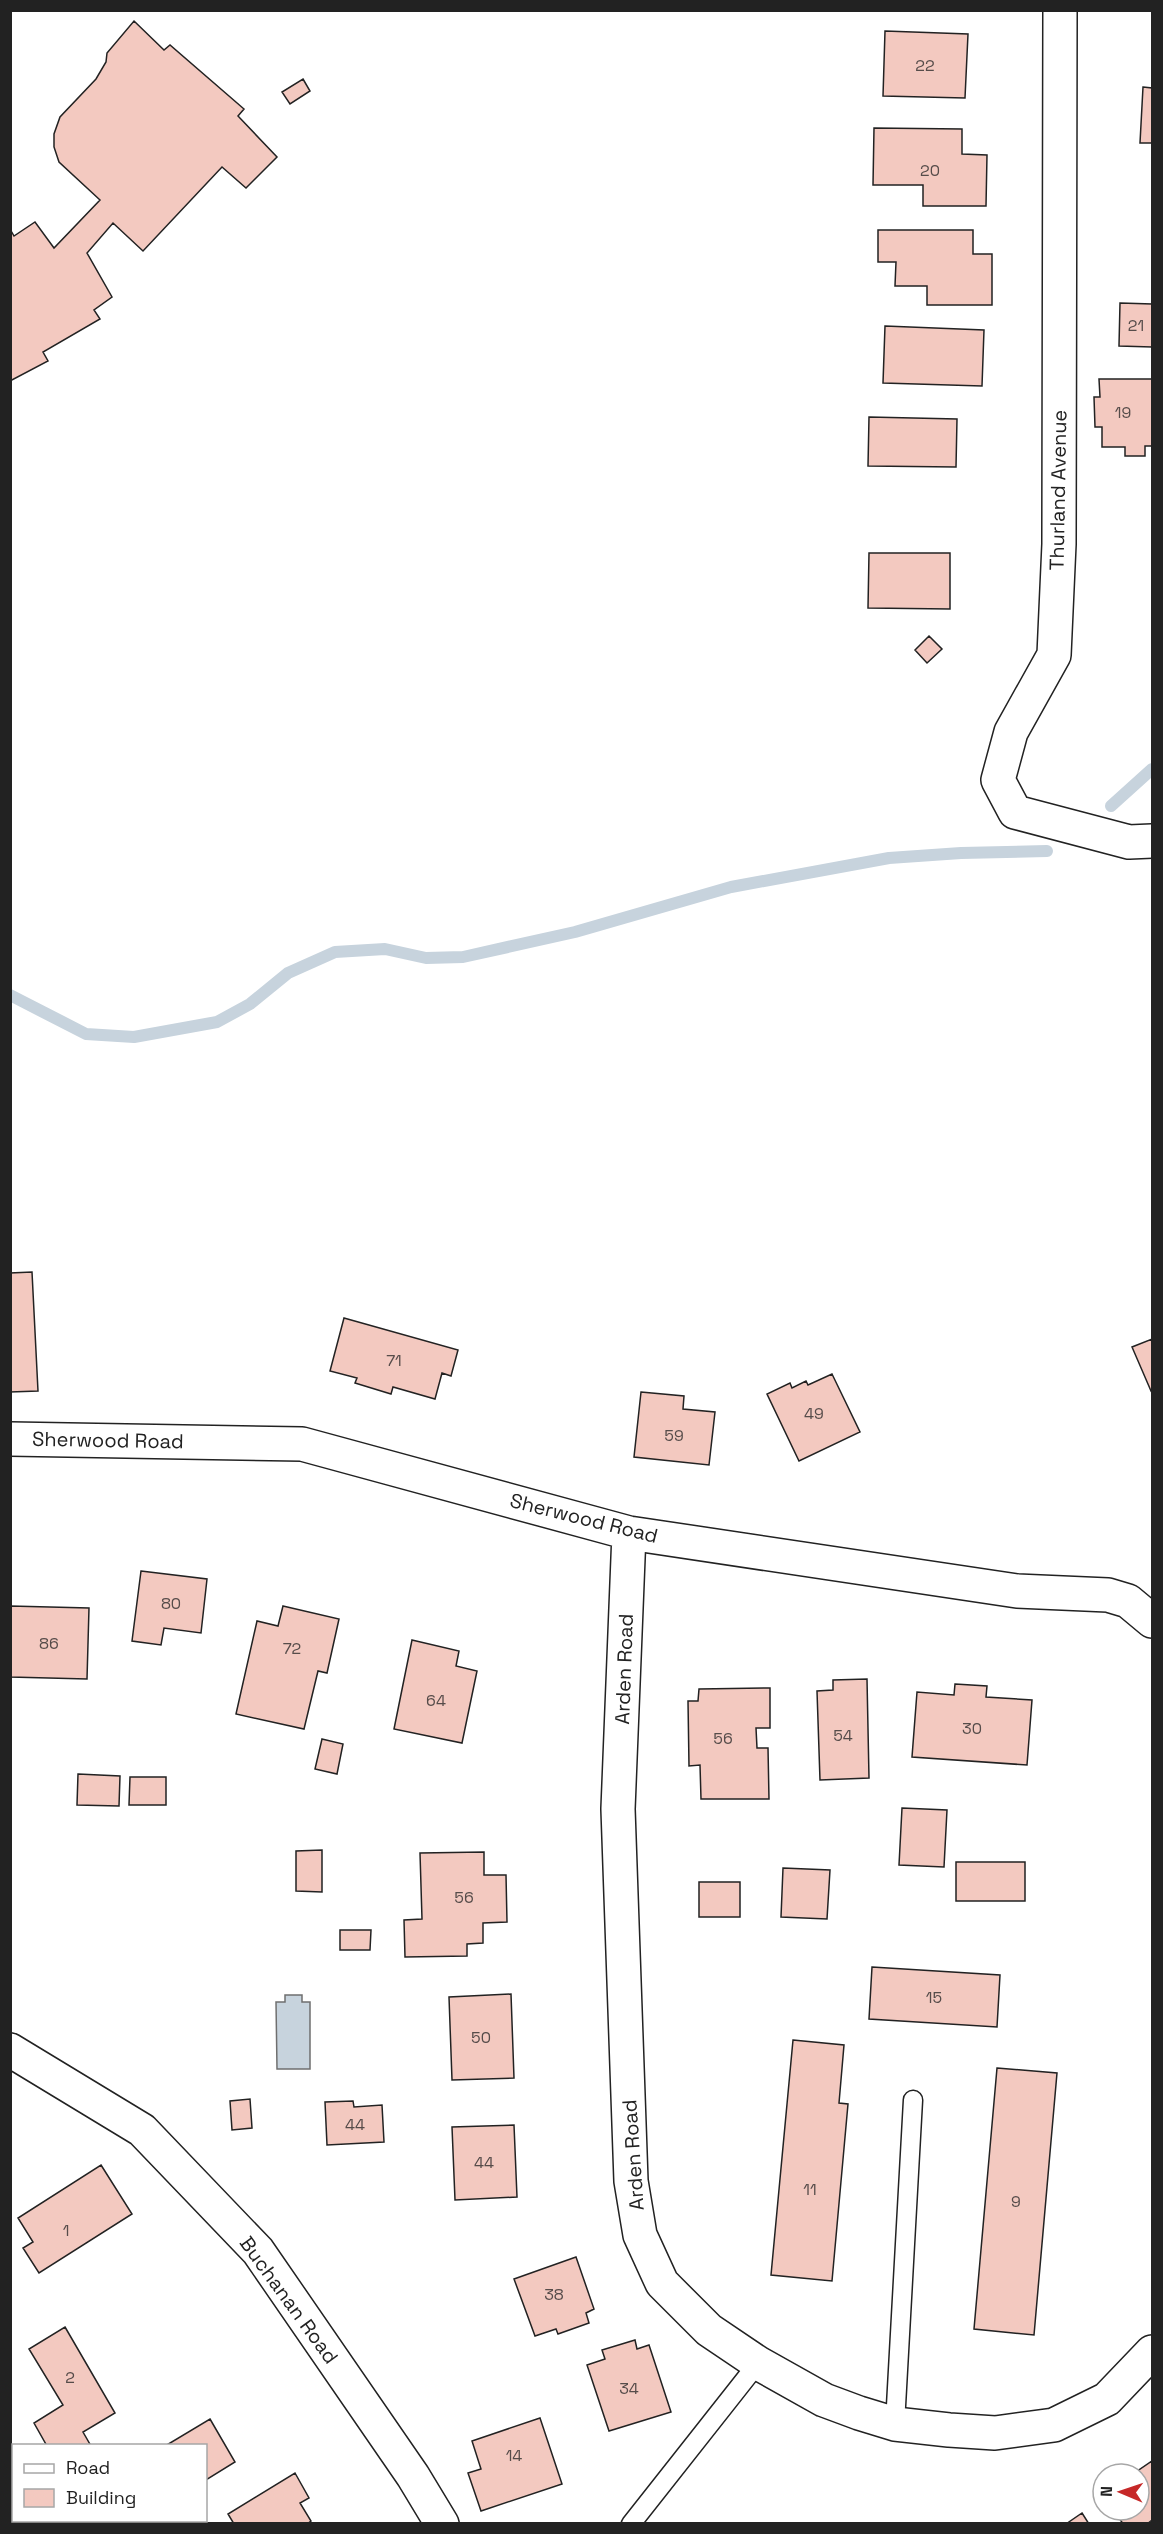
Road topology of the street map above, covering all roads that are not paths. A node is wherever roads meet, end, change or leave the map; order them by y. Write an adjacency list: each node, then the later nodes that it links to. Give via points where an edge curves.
1 (1059, 10): 2 (street, Thurland Avenue, via 1059,544 1053,655 1011,732 998,780 1015,812 1129,842)
2 (1152, 841)
3 (10, 1439): 4 (street, Sherwood Road, via 302,1443)
4 (629, 1533): 5 (street, Sherwood Road, via 1017,1591 1108,1595 1128,1601); 9 (street, Arden Road, via 618,1809 633,2192 640,2235 662,2283 709,2330)
5 (1152, 1621)
6 (10, 2050): 11 (street, Buchanan Road, via 142,2130 258,2251)
7 (913, 2100): 10 (lane)
8 (1152, 2352): 10 (street, Arden Road, via 1107,2399 1054,2425 995,2433)
9 (758, 2363): 10 (street, Arden Road, via 824,2400); 12 (lane)
10 (895, 2424)
11 (442, 2523)
12 (631, 2523)

